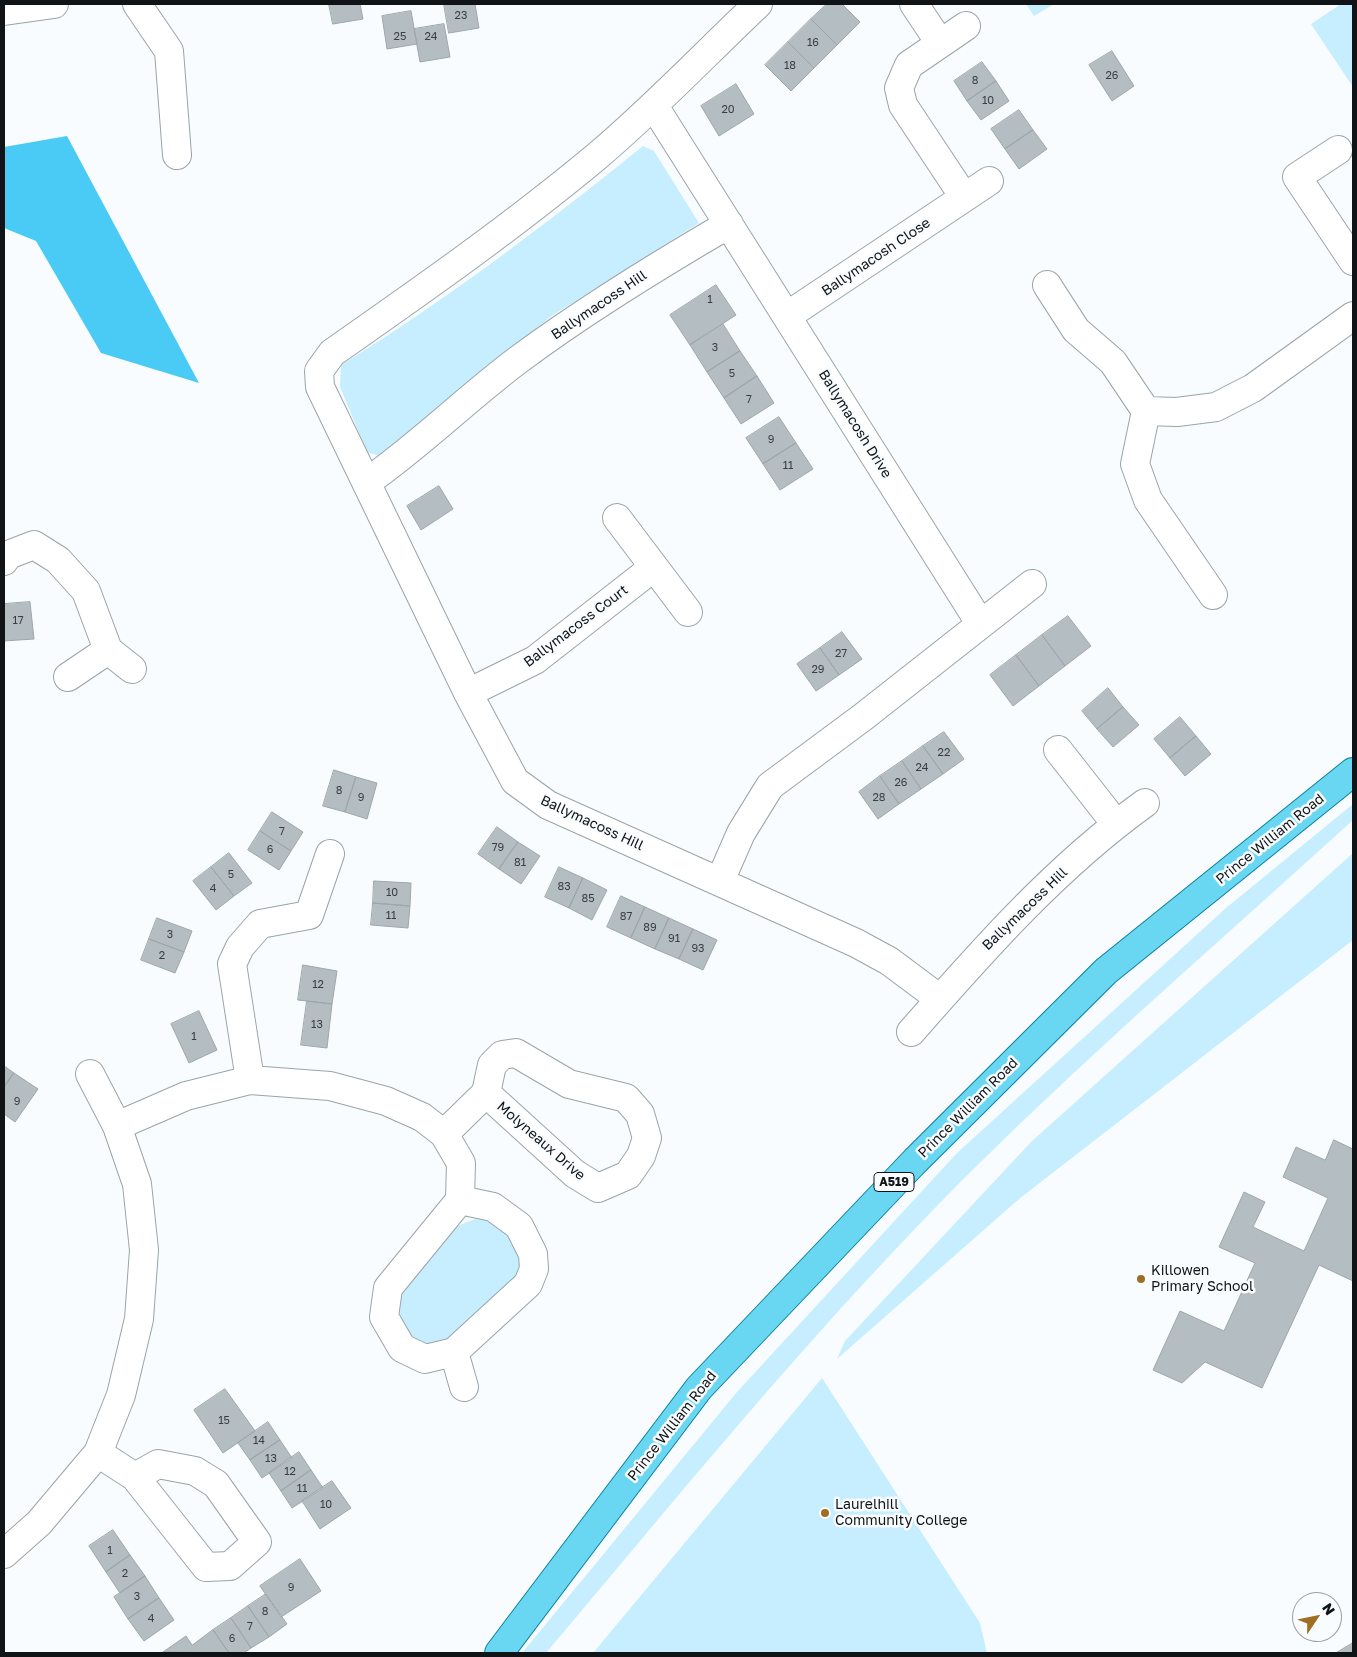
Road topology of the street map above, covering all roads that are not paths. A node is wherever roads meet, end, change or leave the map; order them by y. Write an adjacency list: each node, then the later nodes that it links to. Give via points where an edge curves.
1 (54, 4): 5 (street)
2 (137, 4): 10 (street, via 169,52)
3 (758, 4): 8 (street, Ballymacoss Hill)
4 (914, 4): 7 (street)
5 (4, 11)
6 (966, 26): 7 (street)
7 (940, 43): 12 (street, via 908,65 899,88 904,106)
8 (654, 106): 13 (street); 19 (street, Ballymacoss Hill, via 509,228 332,353 319,371 320,387)
9 (1338, 150): 14 (street, via 1297,177)
10 (177, 155)
11 (989, 181): 12 (street, Ballymacosh Close)
12 (964, 198): 16 (street, Ballymacosh Close)
13 (729, 224): 16 (street, Ballymacosh Drive); 19 (street, Ballymacoss Hill, via 517,361 400,459)
14 (1353, 261)
15 (1047, 284): 18 (street, via 1076,330 1113,362)
16 (787, 316): 26 (street, Ballymacosh Drive)
17 (1353, 316): 18 (street, via 1253,388 1216,407 1177,412)
18 (1146, 411): 24 (street, via 1135,464 1148,500)
19 (367, 482): 30 (street, Ballymacoss Hill)
20 (617, 518): 22 (street)
21 (4, 561): 27 (street, via 8,555 34,546 58,560 86,591)
22 (654, 567): 25 (street); 30 (street, Ballymacoss Court, via 535,660)
23 (1032, 584): 26 (street)
24 (1213, 595)
25 (688, 612)
26 (980, 624): 36 (street, via 770,786 741,833)
27 (108, 650): 28 (street); 29 (street)
28 (132, 669)
29 (68, 677)
30 (468, 693): 36 (street, Ballymacoss Hill, via 515,781 548,805)
31 (1058, 750): 34 (street)
32 (1353, 772): 50 (main road, Prince William Road / A519, via 1106,971 915,1161 699,1388)
33 (1145, 803): 34 (street, Ballymacoss Hill)
34 (1116, 824): 37 (street, Ballymacoss Hill, via 1008,922)
35 (330, 854): 40 (street, via 309,915 260,924 240,947 232,964)
36 (720, 881): 37 (street, Ballymacoss Hill, via 856,943 889,961)
37 (940, 999): 38 (street, Ballymacoss Hill)
38 (911, 1032)
39 (90, 1074): 42 (street)
40 (250, 1080): 42 (street, via 186,1096); 43 (street, via 330,1086 386,1101 422,1117)
41 (486, 1093): 41 (street, Molyneaux Drive, via 492,1065 502,1055 516,1053 570,1084 626,1098 640,1114 647,1138 641,1156 628,1175 598,1188 575,1174); 43 (street, Molyneaux Drive)
42 (116, 1126): 47 (street, via 137,1184 144,1250 140,1319 121,1395)
43 (444, 1134): 44 (street, via 460,1162)
44 (460, 1200): 45 (street, via 493,1207 519,1226 533,1254 534,1269 528,1284); 45 (street, via 388,1288 384,1317 402,1348 425,1359)
45 (454, 1352): 46 (street)
46 (464, 1387)
47 (98, 1453): 48 (street); 49 (street, via 39,1523)
48 (135, 1476)
49 (4, 1554)
50 (498, 1653)

